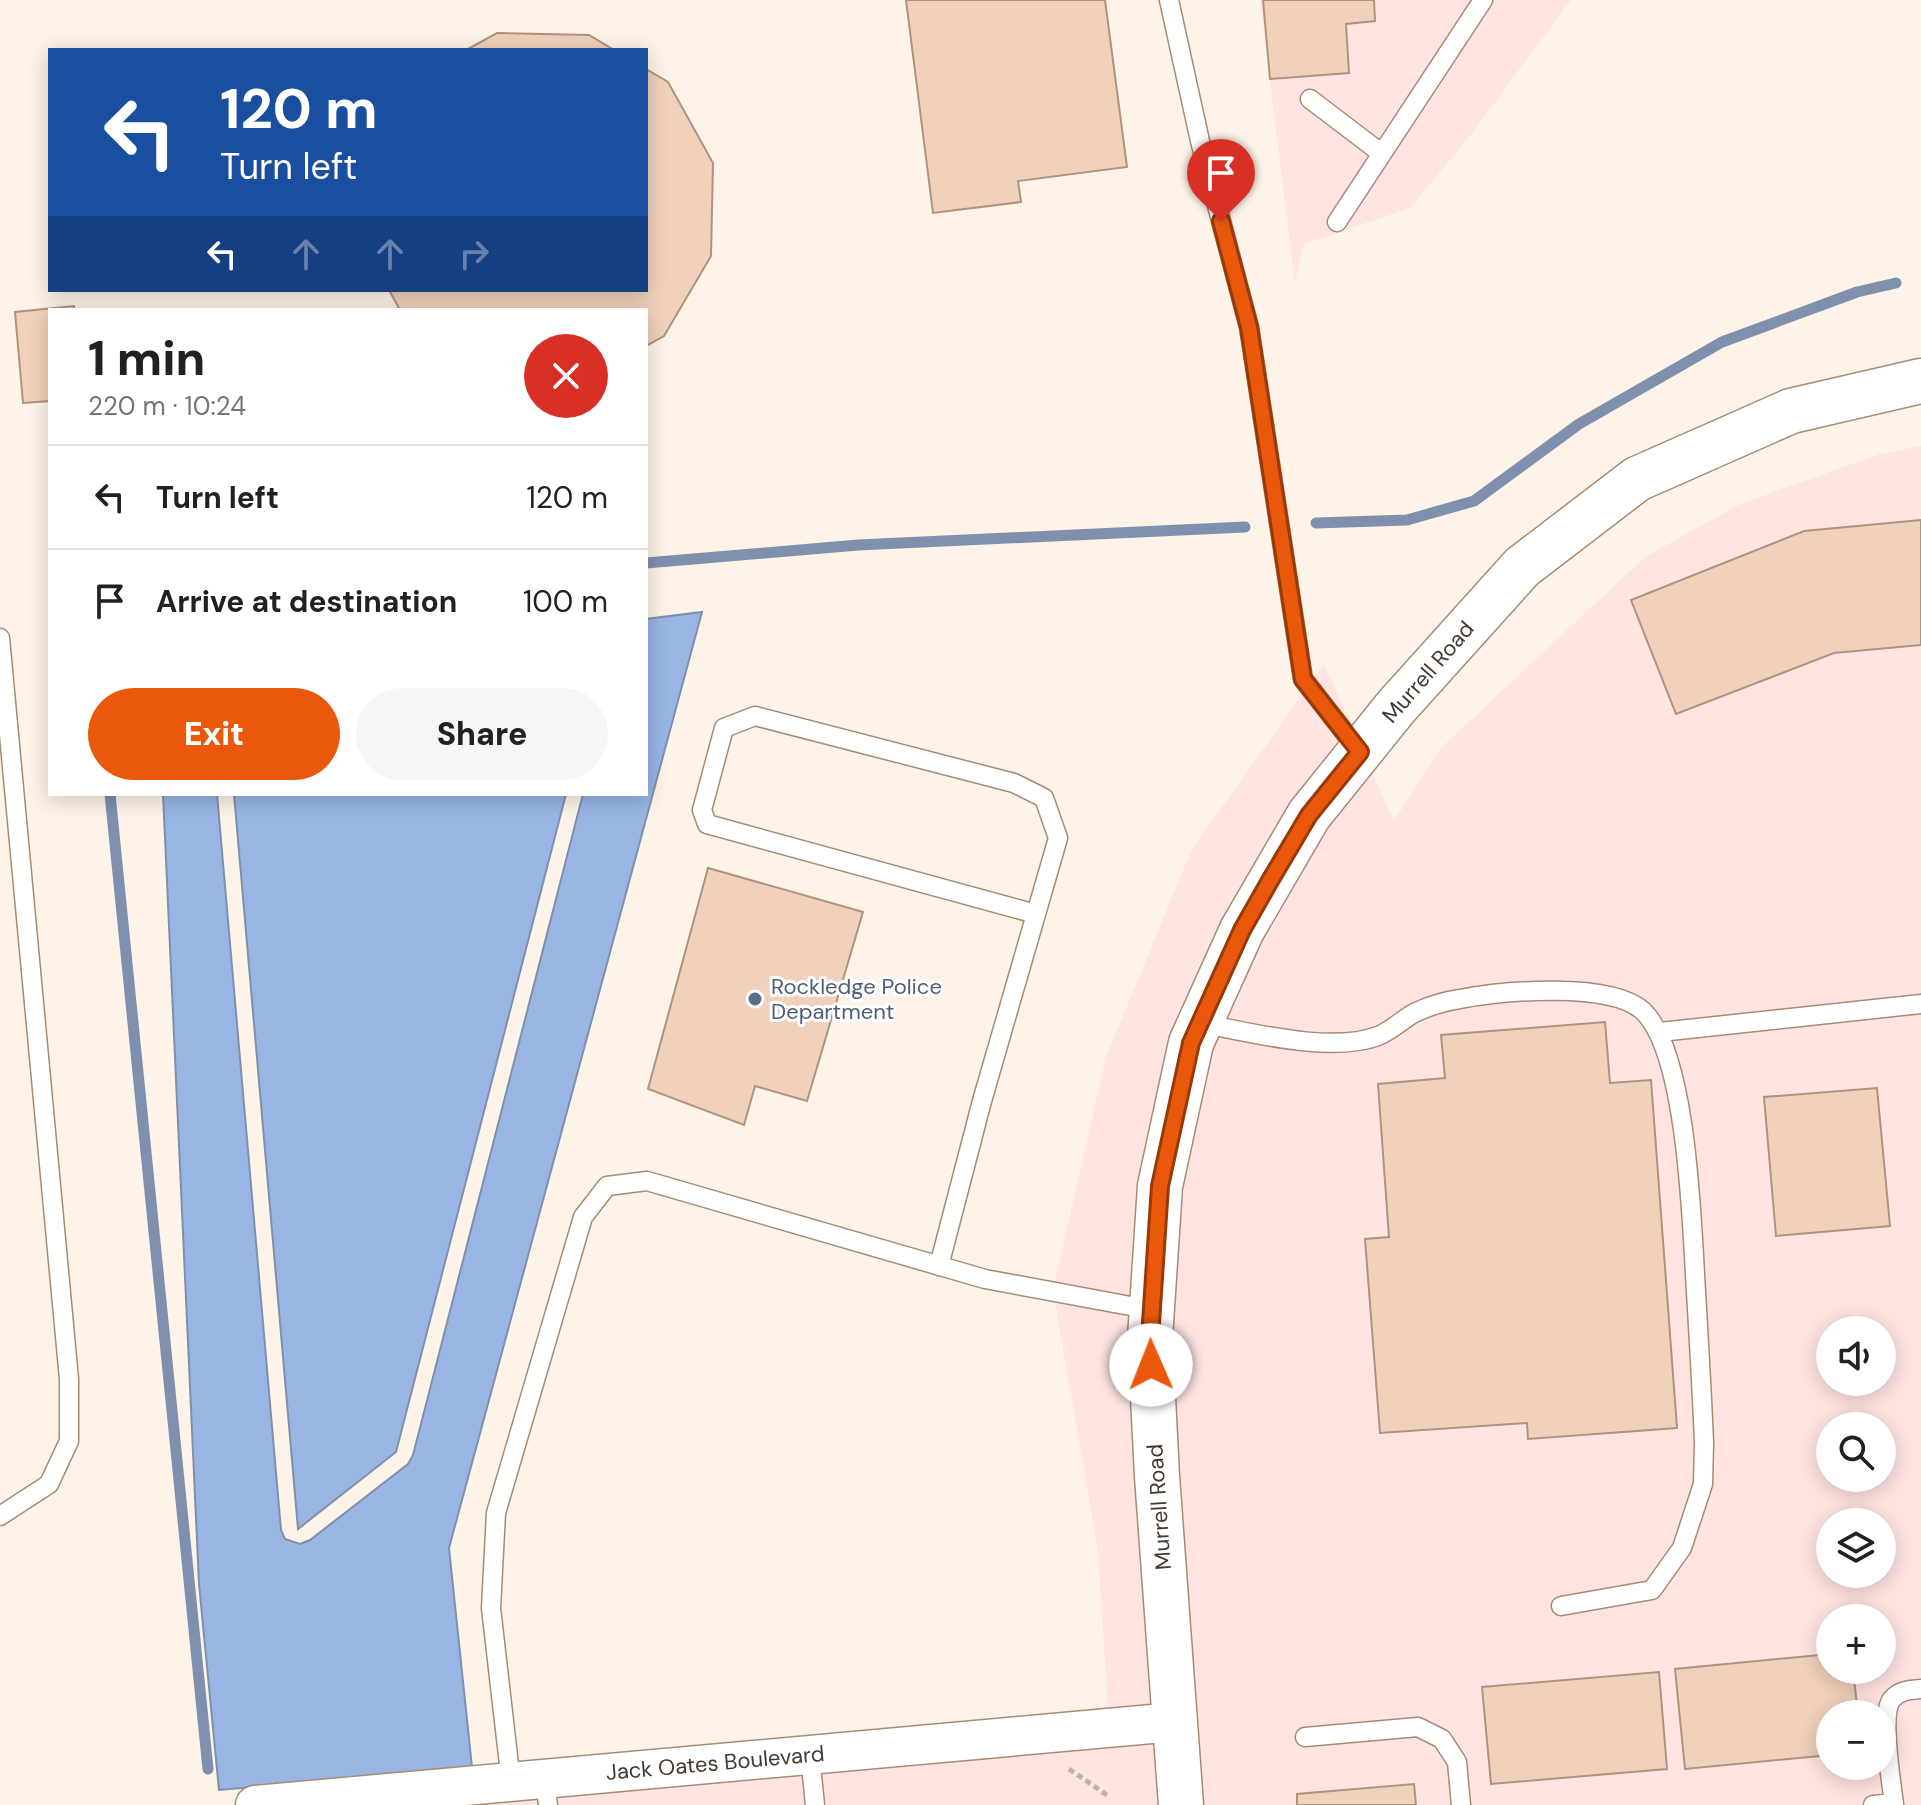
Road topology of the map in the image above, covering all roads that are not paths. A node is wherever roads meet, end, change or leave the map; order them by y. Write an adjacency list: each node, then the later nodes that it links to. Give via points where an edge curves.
1 (1169, 0): 8 (lane, via 1249,327 1303,679)
2 (1476, 3): 4 (lane)
3 (1310, 99): 4 (lane)
4 (1381, 153): 5 (lane)
5 (1337, 222)
6 (1921, 381): 8 (street, Murrell Road, via 1791,411 1637,479 1522,567)
7 (0, 638): 15 (lane, via 69,1441 49,1484)
8 (1360, 752): 11 (street, Murrell Road, via 1309,815 1242,930)
9 (1036, 914): 9 (lane, via 1058,838 1044,798 1014,783 755,716 724,728 702,810 707,824); 13 (lane)
10 (1921, 1004): 12 (lane)
11 (1199, 1023): 12 (lane, via 1327,1044 1378,1036 1417,1012 1459,999 1571,991 1604,993 1631,1005); 14 (street, Murrell Road, via 1160,1186)
12 (1660, 1032): 16 (lane, via 1689,1167 1703,1484 1682,1548 1652,1590)
13 (939, 1266): 14 (lane); 21 (lane, via 647,1181 607,1186 583,1217 496,1513 491,1608)
14 (1152, 1310): 18 (street, Murrell Road)
15 (0, 1516)
16 (1561, 1606)
17 (1921, 1689): 22 (lane, via 1903,1691 1891,1700 1886,1714)
18 (1174, 1722): 20 (street, Jack Oates Boulevard); 25 (street, Murrell Road)
19 (1305, 1737): 26 (lane, via 1418,1727 1442,1739 1457,1762)
20 (810, 1755): 21 (street, Jack Oates Boulevard); 24 (lane)
21 (535, 1789): 23 (street, Jack Oates Boulevard)
22 (1894, 1804): 27 (lane)
23 (255, 1805)
24 (815, 1805)
25 (1181, 1805)
26 (1461, 1805)
27 (1873, 1805)

